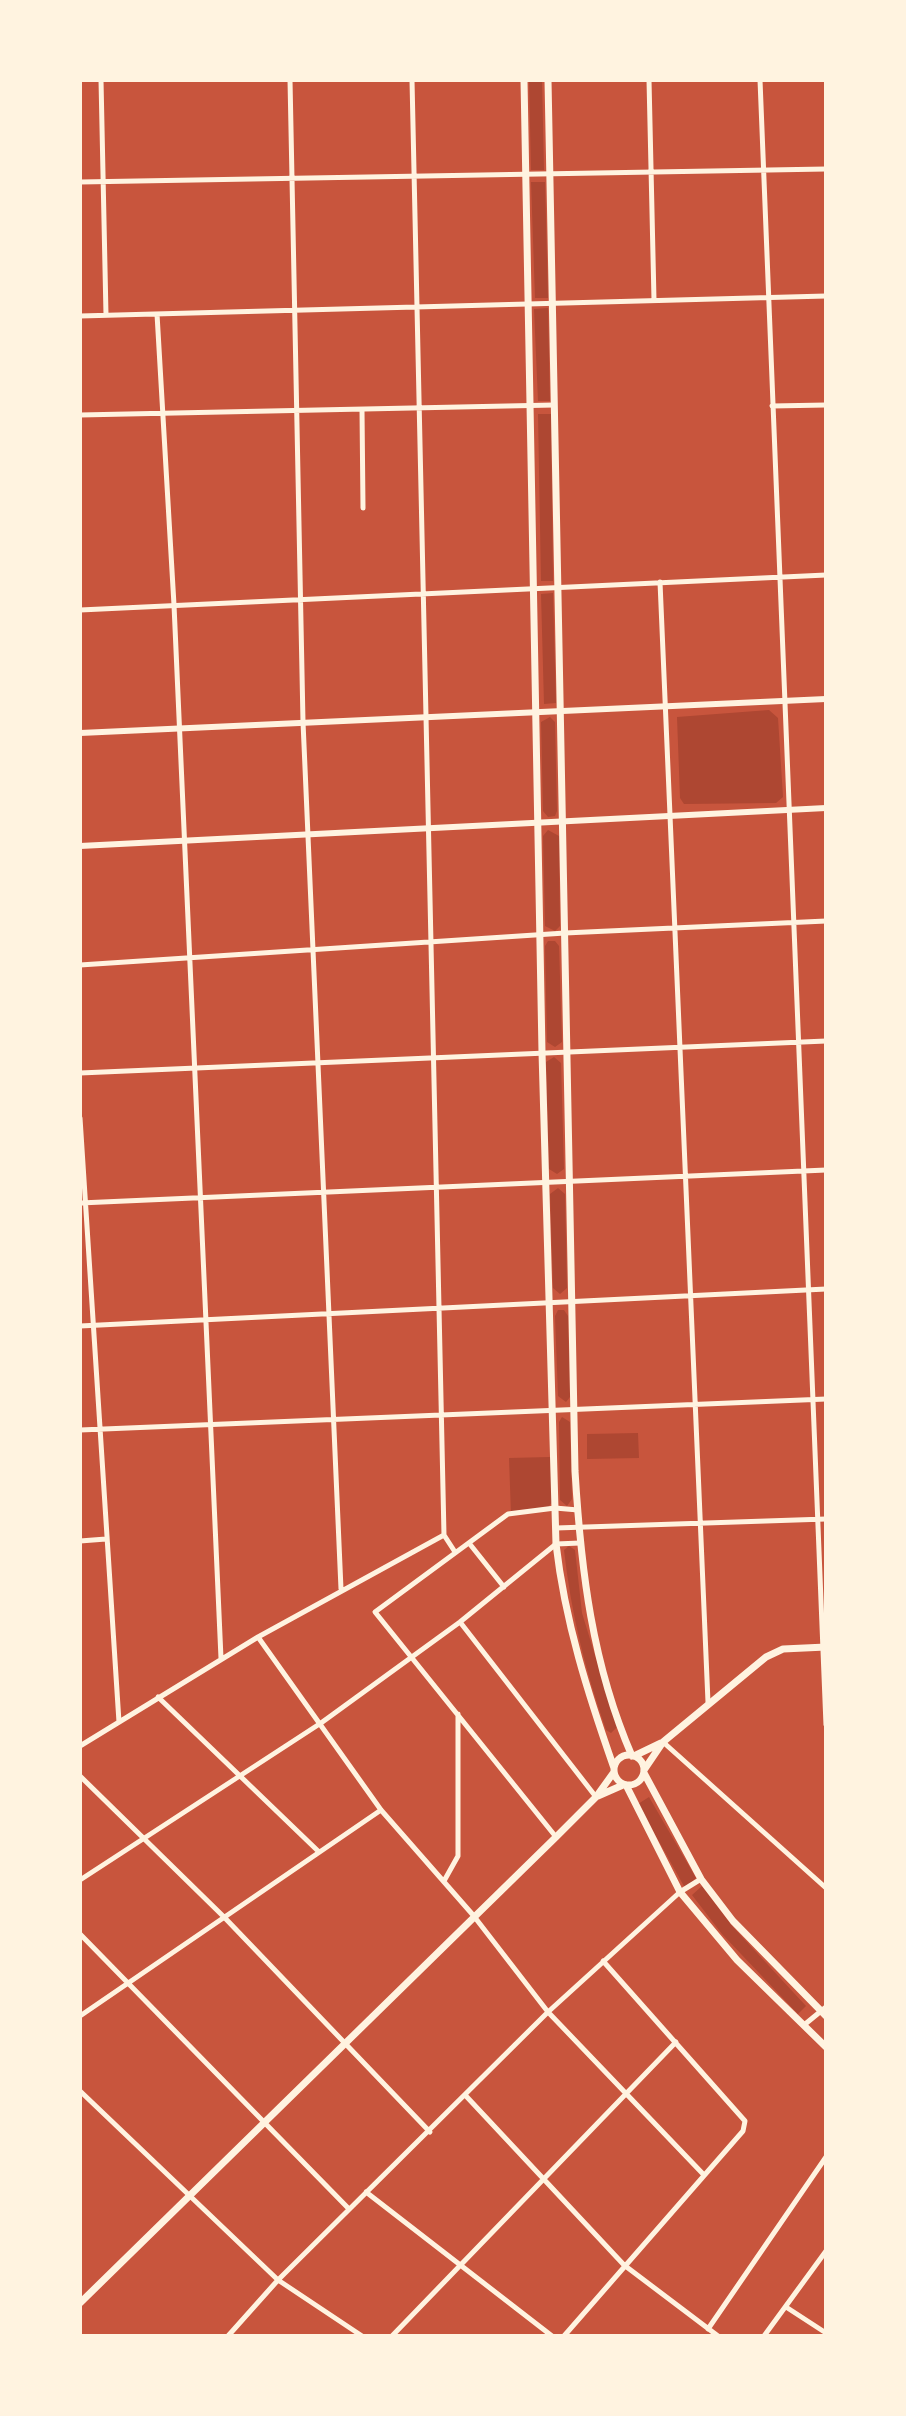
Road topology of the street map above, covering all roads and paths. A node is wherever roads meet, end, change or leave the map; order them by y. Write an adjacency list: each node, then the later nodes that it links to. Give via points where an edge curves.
1 (101, 80): 15 (street)
2 (290, 80): 14 (street)
3 (412, 80): 13 (street)
4 (524, 80): 12 (main road)
5 (548, 80): 11 (main road)
6 (649, 80): 10 (street)
7 (760, 80): 9 (street)
8 (826, 169): 9 (street)
9 (763, 170): 10 (street); 18 (street)
10 (652, 173): 11 (street); 19 (street)
11 (550, 175): 12 (street); 20 (main road)
12 (526, 176): 13 (street); 21 (main road)
13 (413, 177): 14 (street); 22 (street)
14 (292, 179): 15 (street); 23 (street)
15 (103, 181): 16 (street); 25 (street)
16 (80, 182)
17 (826, 296): 18 (street)
18 (769, 297): 19 (street); 30 (street)
19 (654, 300): 20 (street)
20 (553, 302): 21 (street); 27 (main road)
21 (530, 303): 22 (street); 29 (main road)
22 (419, 306): 23 (street); 33 (street)
23 (295, 310): 24 (street); 32 (street)
24 (157, 314): 25 (street); 35 (street)
25 (106, 315): 26 (street)
26 (80, 316)
27 (555, 405): 29 (street); 40 (main road)
28 (826, 405): 30 (street)
29 (532, 406): 33 (street); 41 (main road)
30 (772, 406): 38 (street)
31 (362, 410): 32 (street); 33 (street); 36 (street)
32 (297, 411): 35 (street); 43 (street)
33 (418, 411): 42 (street)
34 (80, 415): 35 (street)
35 (162, 415): 44 (street)
36 (363, 508)
37 (826, 575): 38 (street)
38 (781, 578): 39 (street); 47 (street)
39 (660, 582): 40 (street); 48 (street)
40 (558, 587): 41 (street); 49 (main road)
41 (534, 588): 42 (street); 50 (main road)
42 (422, 592): 43 (street); 51 (street)
43 (301, 598): 44 (street); 52 (street)
44 (174, 605): 45 (street); 53 (street)
45 (80, 610)
46 (826, 699): 47 (street)
47 (785, 701): 48 (street); 56 (street)
48 (665, 708): 49 (street); 57 (street)
49 (560, 712): 50 (street); 58 (main road)
50 (536, 713): 51 (street); 59 (main road)
51 (425, 716): 52 (street); 60 (street)
52 (303, 722): 53 (street); 61 (street)
53 (179, 728): 54 (street); 62 (street)
54 (80, 733)
55 (826, 808): 56 (street)
56 (790, 809): 57 (street); 65 (street)
57 (670, 815): 58 (street); 66 (street)
58 (563, 823): 59 (street); 67 (main road)
59 (538, 824): 60 (street); 68 (main road)
60 (427, 830): 61 (street); 69 (street)
61 (308, 834): 62 (street); 70 (street)
62 (184, 840): 63 (street); 71 (street)
63 (80, 846)
64 (826, 921): 65 (street)
65 (795, 922): 66 (street); 74 (street)
66 (675, 929): 67 (street); 75 (street)
67 (565, 933): 68 (street); 76 (main road)
68 (540, 936): 69 (street); 77 (main road)
69 (429, 943): 70 (street); 78 (street)
70 (311, 950): 71 (street); 79 (street)
71 (190, 958): 72 (street); 80 (street)
72 (80, 965)
73 (826, 1041): 74 (street)
74 (799, 1042): 75 (street); 84 (street)
75 (680, 1047): 76 (street); 85 (street)
76 (566, 1051): 77 (street); 86 (main road)
77 (542, 1052): 78 (street); 87 (main road)
78 (434, 1058): 79 (street); 88 (street)
79 (318, 1064): 80 (street); 89 (street)
80 (195, 1069): 81 (street); 90 (street)
81 (80, 1073)
82 (80, 1118): 91 (street)
83 (826, 1170): 84 (street)
84 (803, 1171): 85 (street); 93 (street)
85 (687, 1177): 86 (street); 94 (street)
86 (570, 1182): 87 (street); 96 (main road)
87 (546, 1183): 88 (street); 95 (main road)
88 (439, 1186): 89 (street); 97 (street)
89 (323, 1193): 90 (street); 98 (street)
90 (200, 1198): 91 (street); 99 (street)
91 (83, 1203): 100 (street)
92 (826, 1289): 93 (street)
93 (807, 1290): 94 (street); 103 (street)
94 (691, 1298): 96 (street); 104 (street)
95 (549, 1304): 96 (street); 97 (street); 105 (main road)
96 (573, 1304): 106 (main road)
97 (442, 1309): 98 (street); 107 (street)
98 (329, 1315): 99 (street); 108 (street)
99 (206, 1320): 100 (street); 109 (street)
100 (93, 1325): 101 (street); 110 (street)
101 (80, 1326)
102 (826, 1399): 103 (street)
103 (813, 1400): 104 (street); 114 (street)
104 (696, 1407): 106 (street); 115 (street)
105 (552, 1411): 106 (street); 107 (street); 112 (main road)
106 (574, 1411): 113 (main road)
107 (443, 1415): 108 (street); 118 (street)
108 (334, 1419): 109 (street); 126 (street)
109 (211, 1425): 110 (street); 130 (street)
110 (99, 1429): 111 (street); 119 (street)
111 (80, 1430)
112 (555, 1508): 113 (street); 116 (main road); 121 (street, via 508,1514)
113 (578, 1510): 117 (main road)
114 (823, 1519): 115 (street); 129 (street)
115 (701, 1524): 117 (street); 133 (street)
116 (556, 1528): 117 (street); 123 (main road)
117 (579, 1528): 122 (main road)
118 (444, 1535): 124 (street); 126 (street)
119 (106, 1539): 120 (street); 135 (street)
120 (80, 1541)
121 (469, 1543): 124 (street); 125 (street)
122 (580, 1543): 123 (street); 140 (main road, via 587,1612)
123 (556, 1544): 125 (street); 141 (main road, via 584,1682)
124 (455, 1552): 131 (street, via 375,1612)
125 (504, 1587): 127 (street)
126 (341, 1589): 128 (street)
127 (460, 1622): 131 (street); 146 (street)
128 (258, 1637): 130 (street); 136 (street)
129 (825, 1647): 133 (main road, via 783,1649); 137 (street)
130 (221, 1658): 132 (street)
131 (411, 1658): 134 (street); 136 (street)
132 (158, 1697): 135 (street); 144 (street)
133 (708, 1702): 138 (main road)
134 (458, 1713): 148 (street); 153 (street, via 458,1856)
135 (119, 1722): 139 (street)
136 (321, 1723): 144 (street); 147 (street)
137 (826, 1725)
138 (663, 1742): 140 (main road); 142 (main road); 154 (street)
139 (80, 1746)
140 (633, 1756): 141 (main road, via 620,1758); 142 (main road)
141 (614, 1770): 145 (main road); 146 (main road)
142 (644, 1772): 145 (main road, via 635,1784); 151 (main road)
143 (80, 1776): 149 (street)
144 (241, 1777): 149 (street); 150 (street)
145 (625, 1785): 146 (main road); 155 (main road)
146 (596, 1797): 148 (main road)
147 (381, 1810): 150 (street); 153 (street)
148 (556, 1837): 156 (main road)
149 (145, 1838): 152 (street); 157 (street)
150 (318, 1851): 157 (street)
151 (701, 1879): 155 (street); 161 (main road, via 733,1921)
152 (80, 1880)
153 (444, 1881): 156 (street)
154 (826, 1888)
155 (680, 1892): 159 (street); 164 (main road)
156 (473, 1915): 162 (street); 166 (main road)
157 (224, 1917): 160 (street); 166 (street)
158 (80, 1934): 160 (street)
159 (603, 1961): 162 (street); 165 (street)
160 (128, 1982): 163 (street); 171 (street)
161 (824, 2011): 164 (street)
162 (548, 2012): 169 (street); 170 (street)
163 (80, 2016)
164 (803, 2026): 167 (main road)
165 (676, 2042): 169 (street); 174 (street, via 745,2121 743,2131)
166 (345, 2043): 171 (main road); 172 (street)
167 (826, 2047)
168 (80, 2091): 177 (street)
169 (627, 2095): 174 (street); 175 (street)
170 (466, 2096): 172 (street); 175 (street)
171 (263, 2122): 177 (main road); 178 (street)
172 (430, 2132): 176 (street)
173 (826, 2157): 185 (street)
174 (704, 2175): 180 (street)
175 (544, 2180): 180 (street); 181 (street)
176 (366, 2192): 178 (street); 181 (street)
177 (188, 2196): 182 (street); 183 (main road)
178 (349, 2209): 182 (street)
179 (826, 2251): 184 (street)
180 (624, 2265): 185 (street); 191 (street)
181 (460, 2266): 189 (street); 190 (street)
182 (278, 2280): 187 (street); 188 (street)
183 (80, 2303)
184 (786, 2307): 186 (street); 193 (street)
185 (708, 2329): 192 (street)
186 (826, 2333)
187 (228, 2336)
188 (362, 2336)
189 (392, 2336)
190 (552, 2336)
191 (564, 2336)
192 (718, 2336)
193 (764, 2336)

